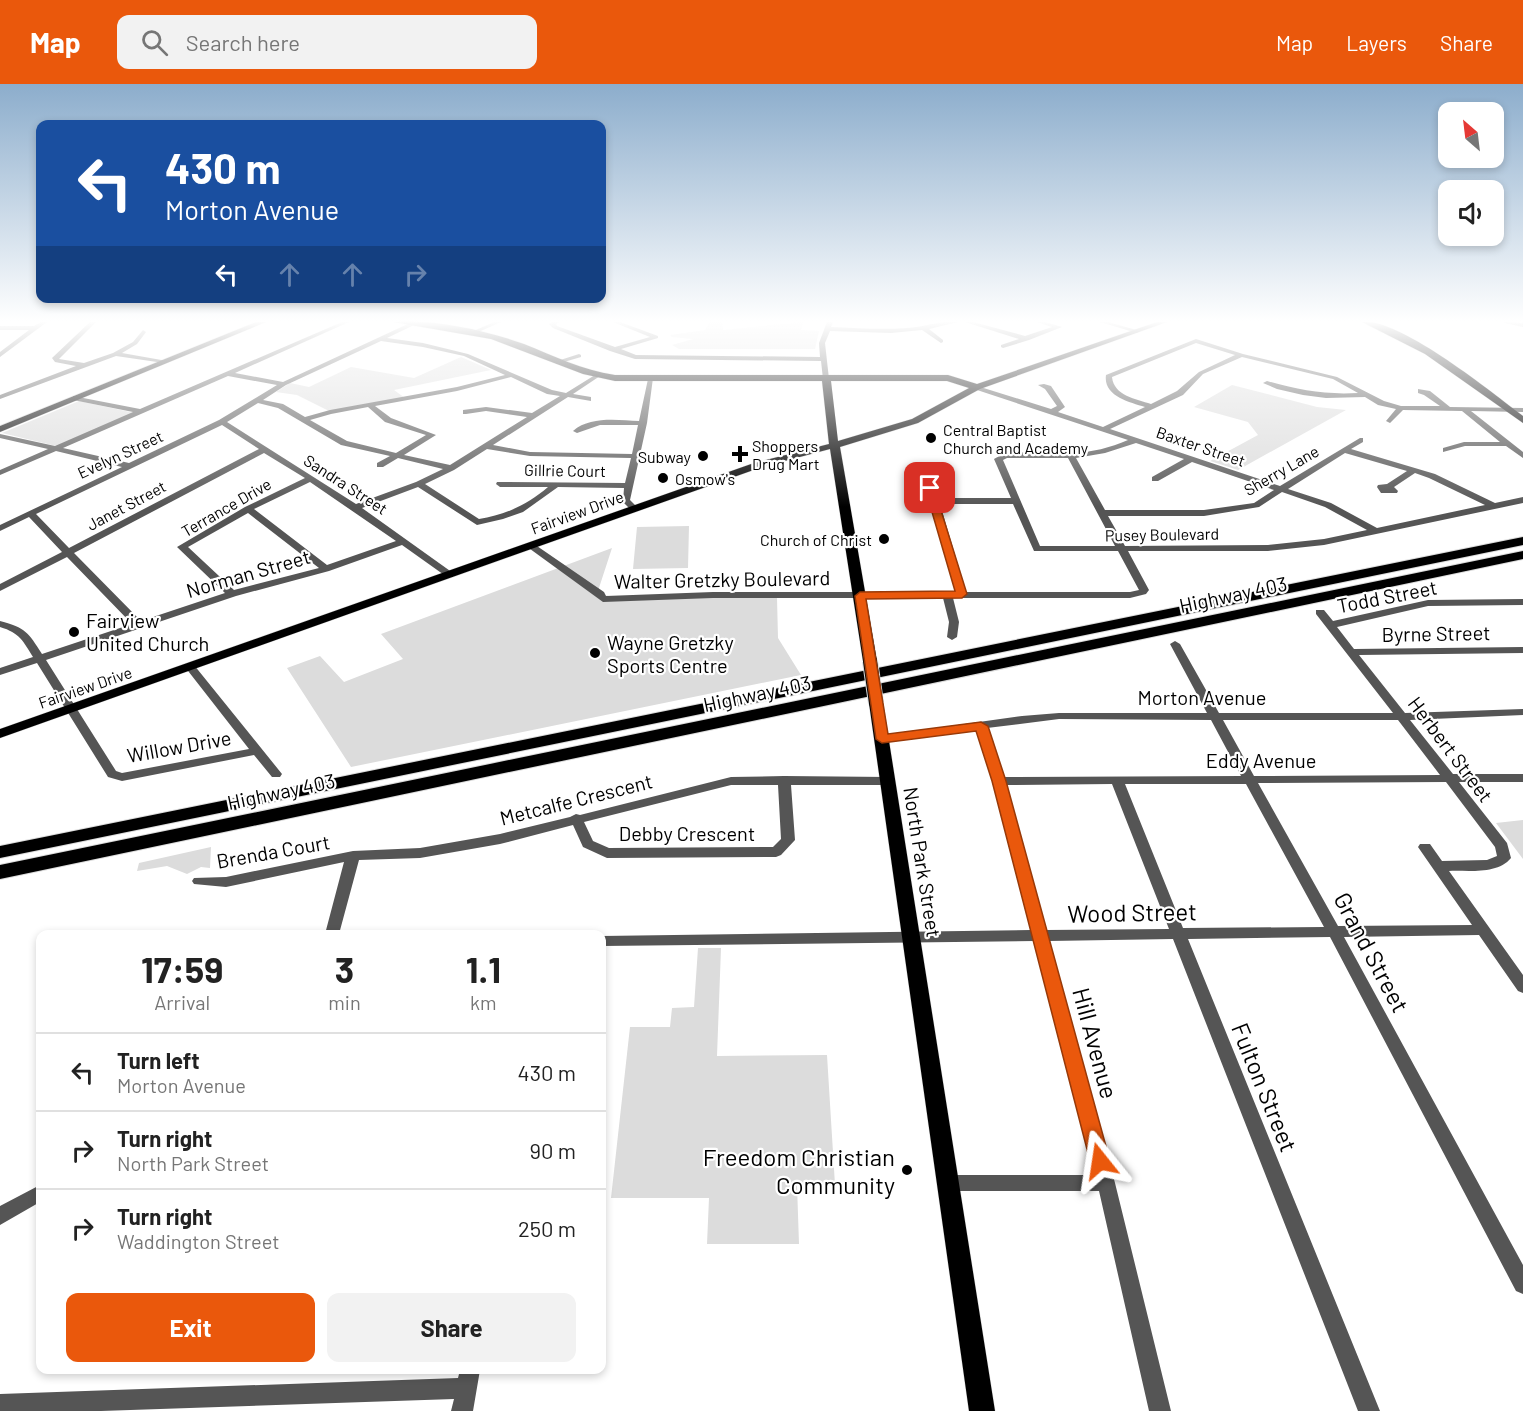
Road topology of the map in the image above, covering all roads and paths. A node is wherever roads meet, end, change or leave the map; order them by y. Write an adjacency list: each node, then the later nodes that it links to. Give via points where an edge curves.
1 (34, 384): 20 (street)
2 (110, 384): 23 (main road)
3 (202, 384): 33 (street)
4 (284, 384): 25 (street, Evelyn Street)
5 (479, 384): 26 (street)
6 (531, 384): 21 (street)
7 (585, 384): 21 (street)
8 (650, 384): 41 (street)
9 (827, 384): 49 (main road, North Park Street)
10 (967, 384): 18 (main road)
11 (986, 384): 18 (main road, Fairview Drive)
12 (1110, 384): 27 (street, via 1117,393)
13 (1191, 384): 27 (street)
14 (1270, 384): 22 (street, via 1323,397)
15 (1345, 384): 22 (street)
16 (1473, 384): 31 (main road)
17 (1042, 385): 35 (street, via 1061,407)
18 (977, 387): 35 (street, Baxter Street); 49 (main road, Fairview Drive, via 915,421)
19 (1421, 391): 29 (street)
20 (3, 395)
21 (568, 395): 24 (street); 36 (street)
22 (1364, 395): 28 (street)
23 (76, 398): 33 (street); 42 (main road)
24 (588, 399)
25 (257, 401): 37 (street, via 280,406); 39 (street, Evelyn Street)
26 (368, 404): 37 (street); 55 (street, via 388,420 432,435)
27 (1150, 406): 43 (street)
28 (1401, 408): 29 (street); 40 (street)
29 (1451, 410): 30 (street)
30 (1465, 410): 31 (street); 48 (street)
31 (1509, 410): 32 (street); 38 (main road)
32 (1523, 410)
33 (139, 411): 51 (street)
34 (466, 412): 36 (street, via 486,409)
35 (1051, 412): 43 (street, Baxter Street)
36 (535, 416): 50 (street)
37 (304, 420): 55 (street, via 344,443)
38 (1523, 420)
39 (222, 422): 52 (street, Sandra Street); 61 (street, Evelyn Street)
40 (1390, 422)
41 (643, 423): 44 (street, via 594,424); 56 (street)
42 (0, 429)
43 (1103, 430): 46 (street, Baxter Street)
44 (577, 431)
45 (0, 436): 51 (street)
46 (1136, 440): 57 (street, Pusey Boulevard, via 1109,452); 59 (street, Baxter Street)
47 (1360, 440): 53 (street, Sherry Lane)
48 (1508, 444): 54 (street, via 1464,444); 58 (street)
49 (834, 445): 80 (main road, Fairview Drive, via 758,465); 97 (main road, North Park Street)
50 (486, 446): 56 (street, via 530,454); 62 (street)
51 (56, 448): 61 (street); 64 (street)
52 (265, 449): 66 (street, Sandra Street); 89 (street, Janet Street)
53 (1346, 450): 63 (street); 73 (street, Sherry Lane)
54 (1446, 450)
55 (397, 456): 60 (street); 62 (street)
56 (636, 456): 71 (street)
57 (1071, 456): 76 (street, Pusey Boulevard, via 998,459); 82 (street)
58 (1523, 456)
59 (1191, 459): 67 (street); 73 (street, Baxter Street)
60 (380, 465)
61 (130, 466): 81 (street, Evelyn Street)
62 (451, 468): 68 (street)
63 (1414, 470): 72 (street); 78 (street)
64 (0, 473)
65 (924, 474): 75 (street)
66 (310, 479): 77 (street, Sandra Street); 79 (street, Terrance Drive)
67 (1155, 479)
68 (419, 484): 70 (street, via 477,522 498,519 532,505); 77 (street)
69 (500, 484): 70 (street, Gillrie Court)
70 (556, 485): 71 (street, Gillrie Court)
71 (630, 486): 80 (street, via 626,500)
72 (1389, 487)
73 (1282, 489): 82 (street, Sherry Lane, via 1256,505 1237,510); 84 (street, Baxter Street, via 1328,505)
74 (1523, 500): 78 (street, Pusey Boulevard)
75 (935, 501): 76 (street); 95 (street)
76 (1016, 501): 88 (street, Pusey Boulevard, via 1037,549)
77 (356, 507): 85 (street, Sandra Street)
78 (1495, 507): 84 (street, Pusey Boulevard)
79 (248, 509): 91 (street); 94 (street, Terrance Drive, via 182,547)
80 (635, 509): 87 (main road, Fairview Drive)
81 (30, 513): 83 (street, Evelyn Street); 89 (street)
82 (1103, 513): 88 (street)
83 (0, 528)
84 (1377, 532): 88 (street, Pusey Boulevard, via 1268,548)
85 (404, 541): 91 (street, Norman Street); 92 (street, Sandra Street)
86 (1523, 542): 127 (highway, Highway 403)
87 (531, 546): 92 (main road, Fairview Drive); 97 (street, Walter Gretzky Boulevard, via 603,599)
88 (1123, 550): 95 (street, Walter Gretzky Boulevard, via 1143,592)
89 (68, 552): 93 (street, Janet Street); 101 (street)
90 (1523, 555): 129 (highway, Highway 403)
91 (326, 569): 94 (street, Norman Street)
92 (450, 575): 108 (main road, Fairview Drive)
93 (0, 588)
94 (232, 594): 101 (street, Norman Street)
95 (962, 594): 96 (street, Walter Gretzky Boulevard)
96 (947, 595): 97 (street, Walter Gretzky Boulevard); 103 (street, via 954,622)
97 (860, 596): 116 (main road, North Park Street, bridge)
98 (1523, 602): 102 (street, Todd Street, via 1428,603)
99 (1320, 612): 102 (street, Herbert Street)
100 (0, 624): 107 (street, Willow Drive, via 17,629 26,637)
101 (139, 625): 107 (street, Norman Street)
102 (1330, 626): 106 (street, Herbert Street)
103 (952, 637)
104 (1175, 644): 113 (street, Grand Street)
105 (1523, 650): 106 (street, Byrne Street)
106 (1350, 652): 112 (street, Herbert Street)
107 (39, 659): 109 (street, Norman Street); 110 (street, Willow Drive)
108 (190, 667): 110 (main road, Fairview Drive); 117 (street, Willow Drive)
109 (0, 672)
110 (70, 709): 115 (main road, Fairview Drive); 117 (street, Willow Drive, via 112,774 122,777)
111 (1523, 712): 112 (street, Morton Avenue)
112 (1403, 717): 113 (street, Morton Avenue); 121 (street, Herbert Street)
113 (1218, 718): 114 (street, Morton Avenue, via 1059,716); 120 (street, Grand Street)
114 (981, 726): 116 (street, Morton Avenue); 124 (street, Hill Avenue)
115 (0, 734)
116 (882, 739): 123 (main road, North Park Street)
117 (257, 751): 118 (street, Willow Drive)
118 (276, 774)
119 (1523, 778): 121 (street, Eddy Avenue)
120 (1250, 779): 121 (street, Eddy Avenue); 125 (street, Eddy Avenue); 139 (street, Grand Street)
121 (1448, 779): 133 (street, Herbert Street, via 1502,846 1504,858 1489,865)
122 (784, 780): 123 (street, Metcalfe Crescent); 126 (street, Metcalfe Crescent, via 731,781); 126 (street, Debby Crescent, via 788,840 776,852 607,853 588,844)
123 (888, 781): 142 (main road, North Park Street)
124 (999, 781): 125 (street, Eddy Avenue); 141 (street, Hill Avenue)
125 (1117, 781): 140 (street, Fulton Street)
126 (576, 818): 132 (street, Metcalfe Crescent, via 432,851)
127 (161, 819): 128 (highway); 131 (highway, Highway 403)
128 (0, 846)
129 (118, 847): 134 (highway, Highway 403); 135 (highway)
130 (1425, 847): 133 (street)
131 (0, 852)
132 (353, 856): 136 (street, Brenda Court, via 226,882); 137 (street)
133 (1438, 866): 138 (street)
134 (0, 872)
135 (0, 878)
136 (199, 881)
137 (333, 930)
138 (1484, 930): 139 (street, Wood Street); 144 (street)
139 (1334, 932): 140 (street, Wood Street); 149 (street, Grand Street)
140 (1179, 935): 141 (street, Wood Street); 155 (street, Fulton Street)
141 (1042, 937): 142 (street, Wood Street); 146 (street, Hill Avenue)
142 (913, 938): 143 (street, Wood Street); 145 (main road, North Park Street)
143 (606, 940)
144 (1523, 987)
145 (948, 1183): 146 (street); 153 (main road, North Park Street)
146 (1106, 1183): 154 (street, Hill Avenue)
147 (36, 1195): 148 (street)
148 (0, 1216)
149 (1523, 1284)
150 (468, 1379): 151 (street); 152 (street)
151 (0, 1404)
152 (462, 1411)
153 (982, 1411)
154 (1160, 1411)
155 (1369, 1411)

